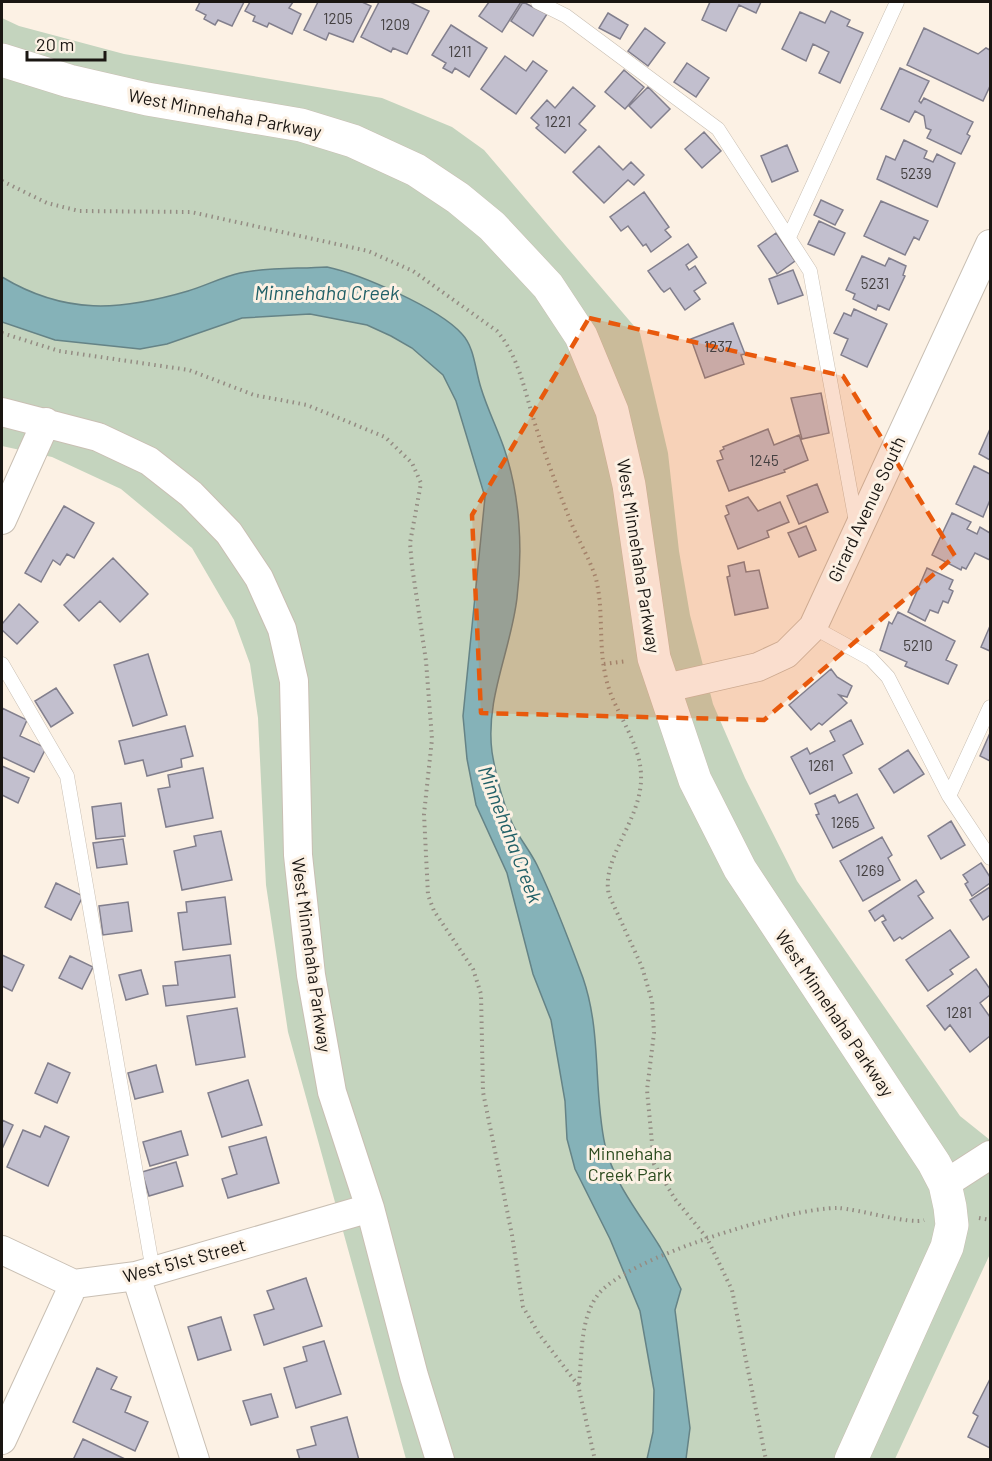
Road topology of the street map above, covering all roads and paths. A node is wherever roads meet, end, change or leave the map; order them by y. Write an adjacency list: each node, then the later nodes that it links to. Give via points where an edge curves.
1 (538, 2): 5 (lane, via 566,16 718,129)
2 (897, 2): 5 (lane)
3 (2, 60): 14 (street, West Minnehaha Parkway, via 147,99 301,125 353,141 416,170 492,226 548,286 581,336 612,411 654,658)
4 (2, 182): 22 (path, via 47,203 79,211 190,212 368,251 412,271 497,331 508,344 542,444 595,576 602,609 606,678 639,760 640,796 607,883 652,1001 654,1033 647,1090 654,1164 675,1199)
5 (789, 237): 11 (lane, via 810,271)
6 (990, 244): 11 (street, Girard Avenue South)
7 (2, 333): 26 (path, via 59,351 189,370 254,395 307,405 385,437 412,463 421,483 410,543 411,566 426,661 432,738 424,814 428,895 434,911 473,969 481,994 483,1092 523,1307)
8 (2, 412): 9 (street, West Minnehaha Parkway)
9 (46, 422): 10 (street); 20 (street, West Minnehaha Parkway, via 98,437 149,461 191,494 229,533 259,578 282,629 294,681 298,855 311,975 332,1092)
10 (2, 520)
11 (857, 527): 12 (street, Girard Avenue South)
12 (813, 627): 14 (street, Girard Avenue South, via 786,654 758,668); 16 (lane, via 871,659 888,677)
13 (2, 664): 24 (lane, via 67,776)
14 (666, 688): 19 (street, West Minnehaha Parkway, via 695,780 740,869 912,1127)
15 (990, 707): 16 (lane)
16 (949, 796): 17 (lane)
17 (990, 858)
18 (990, 1155): 19 (street)
19 (945, 1184): 32 (street, West Minnehaha Parkway, via 952,1225 947,1247)
20 (370, 1208): 24 (street, West 51st Street); 29 (street, West Minnehaha Parkway)
21 (926, 1218): 22 (path, via 921,1222 861,1210 823,1209)
22 (707, 1238): 26 (path, via 618,1275 598,1294 586,1316); 31 (path, via 732,1290)
23 (2, 1250): 25 (street)
24 (144, 1274): 25 (street, West 51st Street); 28 (street)
25 (74, 1284): 27 (street)
26 (578, 1385): 30 (path)
27 (2, 1440)
28 (195, 1460)
29 (440, 1460)
30 (595, 1460)
31 (766, 1460)
32 (851, 1460)

